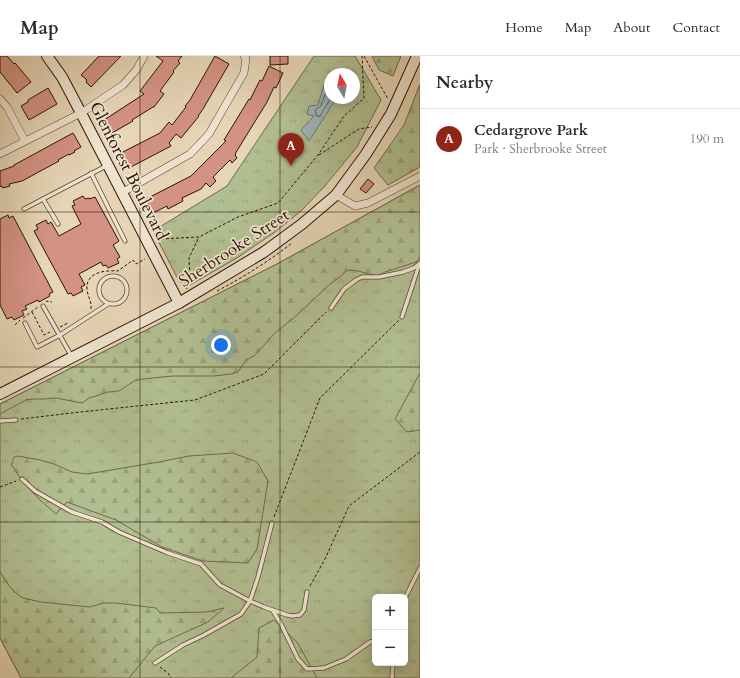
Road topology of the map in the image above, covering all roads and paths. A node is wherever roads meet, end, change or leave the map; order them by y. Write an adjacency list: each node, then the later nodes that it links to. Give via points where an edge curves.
1 (46, 56): 8 (main road, Glenforest Boulevard, via 62,77)
2 (144, 56): 8 (street, via 123,85)
3 (244, 56): 16 (street, via 244,73 204,139 190,154)
4 (363, 56): 7 (path); 12 (path, via 364,98 344,116)
5 (417, 56): 17 (main road, Sherbrooke Street, via 391,114)
6 (0, 98): 10 (street)
7 (388, 99)
8 (81, 112): 10 (street); 13 (main road, Glenforest Boulevard)
9 (372, 127): 12 (path, via 359,130)
10 (26, 141): 11 (street)
11 (0, 154)
12 (318, 156): 21 (path, via 278,202 238,217)
13 (108, 164): 14 (lane); 16 (main road, Glenforest Boulevard)
14 (91, 173): 18 (lane); 23 (lane)
15 (420, 176): 17 (street, via 368,204 355,206)
16 (123, 192): 28 (main road, Glenforest Boulevard)
17 (336, 195): 26 (main road, Sherbrooke Street, via 264,252)
18 (43, 199): 19 (lane); 20 (lane)
19 (24, 209)
20 (58, 224)
21 (199, 237): 22 (path); 26 (path, via 189,258 190,276 186,287)
22 (161, 239)
23 (125, 241)
24 (145, 259): 33 (path, via 136,264 133,260 118,272 93,275 87,283 92,304)
25 (419, 264): 31 (lane, via 414,268 386,276 362,277 356,280 344,289); 34 (lane)
26 (191, 295): 28 (main road, Sherbrooke Street)
27 (52, 302): 30 (path, via 47,301)
28 (179, 303): 40 (main road, Sherbrooke Street)
29 (108, 304): 29 (lane, via 122,302 127,294 127,285 116,276 107,277 100,284 99,293); 39 (lane)
30 (41, 305): 32 (path); 38 (lane)
31 (331, 308): 42 (path, via 264,374 195,400)
32 (32, 312): 37 (path); 38 (path, via 44,335)
33 (90, 312)
34 (402, 317): 47 (path, via 320,398)
35 (70, 322): 38 (path)
36 (25, 323): 39 (lane, via 37,347)
37 (15, 324)
38 (56, 329): 39 (lane)
39 (60, 335): 40 (lane)
40 (72, 357): 41 (main road, Sherbrooke Street)
41 (0, 394)
42 (16, 420): 43 (lane)
43 (0, 421)
44 (420, 452): 49 (path, via 349,506)
45 (22, 479): 46 (path); 51 (lane, via 35,491 72,512 102,522 168,553 201,564 220,585)
46 (0, 487)
47 (272, 523): 51 (lane)
48 (420, 568): 50 (lane)
49 (307, 592): 52 (lane, via 304,610 300,614 292,616)
50 (407, 594)
51 (250, 601): 52 (lane); 54 (lane, via 242,614)
52 (272, 610): 53 (lane, via 298,659 307,669 324,668 346,659)
53 (372, 642)
54 (155, 663): 56 (path, via 168,673)
55 (393, 666): 57 (lane)
56 (170, 678)
57 (392, 678)

